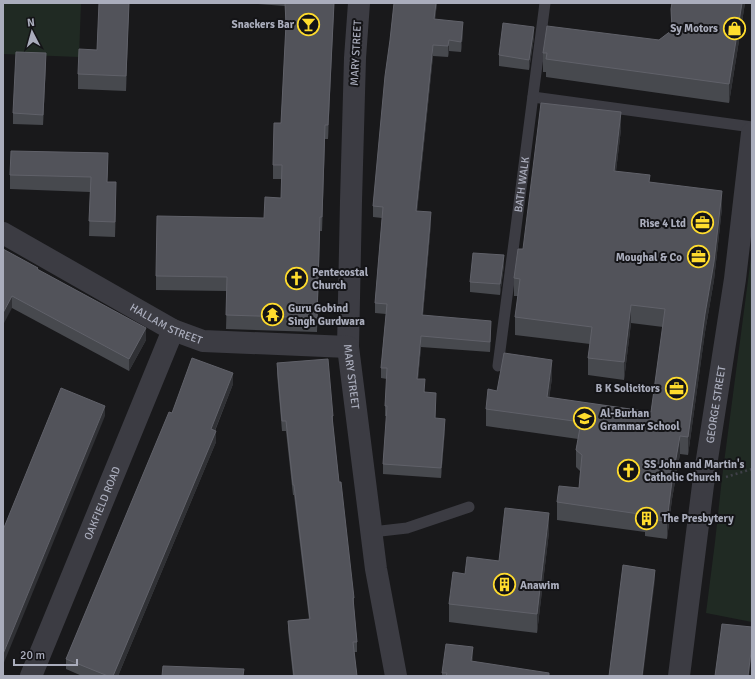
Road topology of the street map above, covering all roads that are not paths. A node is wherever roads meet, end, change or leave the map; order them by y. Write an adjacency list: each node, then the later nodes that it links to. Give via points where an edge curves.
1 (359, 3): 8 (street, MARY STREET, via 355,58)
2 (545, 3): 3 (lane, BATH WALK)
3 (533, 97): 4 (lane); 9 (lane, BATH WALK)
4 (752, 127)
5 (752, 132): 14 (street, GEORGE STREET, via 735,279 703,485)
6 (3, 233): 7 (street, HALLAM STREET)
7 (173, 330): 8 (street, HALLAM STREET, via 203,341); 12 (street, OAKFIELD ROAD)
8 (348, 347): 11 (street, MARY STREET)
9 (498, 366)
10 (469, 507): 11 (lane, via 407,528)
11 (372, 532): 13 (street, MARY STREET, via 376,569)
12 (31, 676)
13 (396, 676)
14 (679, 676)

